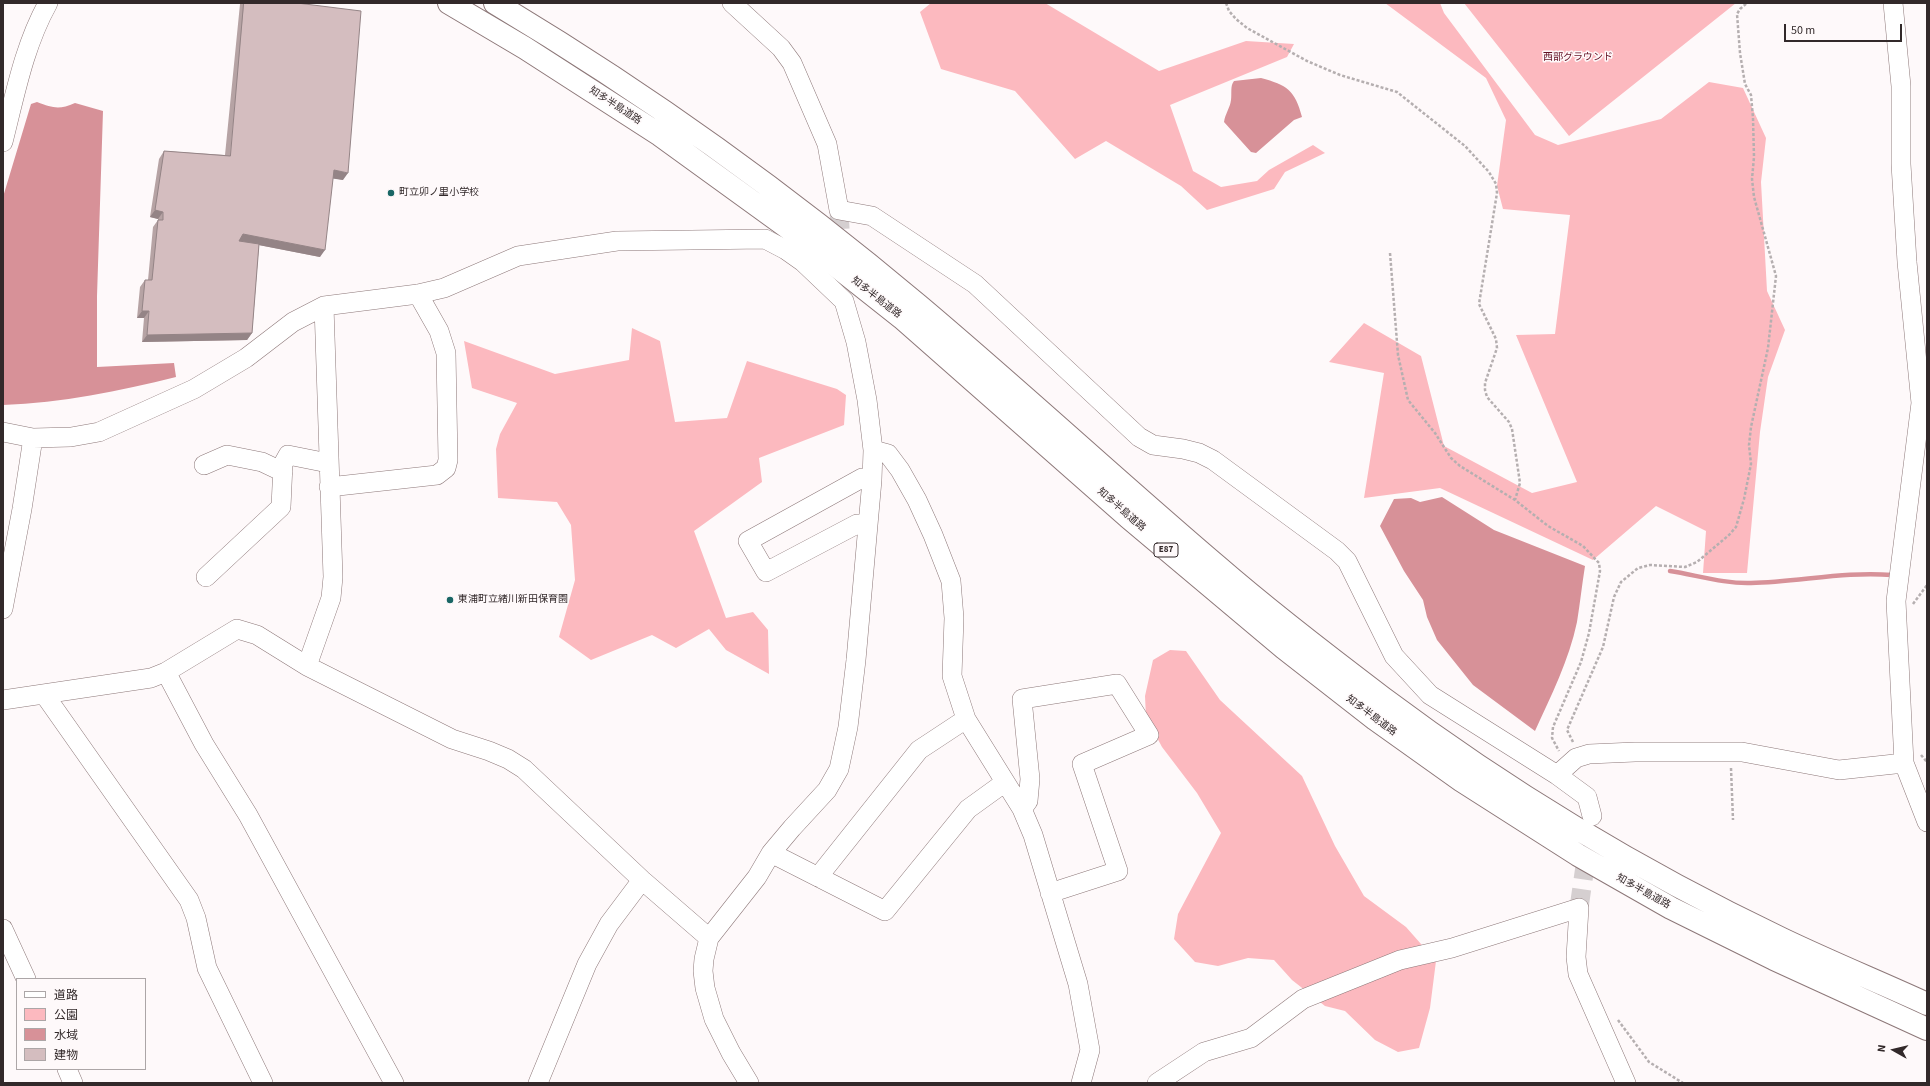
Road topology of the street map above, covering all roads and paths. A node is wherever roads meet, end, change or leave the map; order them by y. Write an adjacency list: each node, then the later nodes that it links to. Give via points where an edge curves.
1 (48, 3): 8 (street, via 28,48)
2 (449, 3): 46 (highway, 知多半島道路 / E87, via 660,135 787,227 902,318 1128,517 1284,648 1375,719 1462,781 1578,855 1671,908 1774,959)
3 (495, 3): 44 (highway, 知多半島道路 / E87, via 672,116 798,208 917,304 1219,568 1386,701 1473,762 1590,837 1680,887 1782,939)
4 (732, 3): 31 (street, via 781,48 792,63 827,144 839,210 872,216 975,284 1138,437 1153,445 1199,453 1213,460 1337,551 1350,567 1394,656 1430,695)
5 (1226, 3): 20 (path, via 1229,11 1247,28 1307,61 1340,75 1397,92 1465,146 1494,179 1497,193 1496,208 1479,304 1496,339 1496,356 1486,379 1485,390 1487,397 1512,429 1520,484)
6 (1747, 3): 31 (path, via 1737,14 1741,61 1745,84 1751,95 1754,118 1752,179 1754,197 1776,276 1768,348 1751,427 1751,464 1744,499 1736,527 1697,562 1685,567 1650,565 1638,568 1621,582 1614,597 1603,647 1567,730)
7 (1893, 3): 30 (street, via 1901,86 1901,164 1907,262 1921,403 1896,601)
8 (3, 142)
9 (1390, 253): 20 (path, via 1398,355 1404,392 1408,400 1435,433 1451,458)
10 (418, 294): 11 (street); 14 (street, via 444,288 518,256 617,241 765,239 803,262 844,301 856,342 866,392); 19 (street, via 439,332 446,353 446,468 437,475)
11 (324, 306): 13 (street, via 294,322 246,358 194,389 124,421 99,432 71,437); 15 (street)
12 (3, 432): 13 (street)
13 (33, 438): 23 (street)
14 (873, 450): 18 (street); 28 (street, via 888,454 900,470 917,500 951,581 954,618 952,676)
15 (328, 462): 17 (street, via 288,455 283,464); 19 (street)
16 (204, 465): 17 (street, via 227,456 262,462)
17 (283, 472): 22 (street, via 281,507)
18 (872, 480): 21 (street); 21 (street, via 862,478 748,541 766,572 857,524)
19 (328, 487): 24 (street, via 333,576 331,598)
20 (1515, 500): 31 (path, via 1548,526 1583,546 1599,563 1600,571 1589,633 1581,662 1552,727 1552,738)
21 (867, 524): 37 (street, via 856,660 848,727 839,769 827,790)
22 (206, 577)
23 (3, 609)
24 (307, 666): 25 (street, via 257,635 237,629); 39 (street, via 452,739 508,759 524,769)
25 (166, 672): 26 (street, via 150,678); 50 (street, via 204,744 248,815)
26 (44, 694): 27 (street); 49 (street, via 189,900 196,918 207,968)
27 (3, 700)
28 (966, 719): 32 (street); 38 (street, via 919,750)
29 (1729, 751): 30 (street, via 1839,770); 31 (street, via 1589,754); 35 (path)
30 (1904, 763): 36 (street)
31 (1568, 765): 34 (street, via 1587,797)
32 (1004, 783): 33 (street); 38 (street, via 968,809 885,912)
33 (1022, 810): 40 (street, via 1033,835); 40 (street, via 1028,801 1030,779 1022,699 1117,684 1149,735 1082,764 1118,871)
34 (1592, 816)
35 (1733, 820)
36 (1927, 822)
37 (771, 853): 38 (street); 42 (street, via 757,877)
38 (818, 877)
39 (642, 880): 42 (street); 51 (street, via 609,924 587,964)
40 (1050, 893): 53 (street, via 1072,960 1089,1037 1090,1050)
41 (3, 929): 43 (street)
42 (709, 938): 52 (street, via 703,971 708,1002 720,1034)
43 (26, 978)
44 (1927, 1004)
45 (1614, 1015): 56 (path, via 1649,1062)
46 (1927, 1029)
47 (67, 1070): 48 (street)
48 (73, 1083)
49 (263, 1083)
50 (394, 1083)
51 (538, 1083)
52 (749, 1083)
53 (1081, 1083)
54 (1157, 1083): 55 (street, via 1204,1052 1251,1038 1303,999 1400,960 1452,948 1579,908 1576,943 1578,974)
55 (1626, 1083)
56 (1683, 1083)

